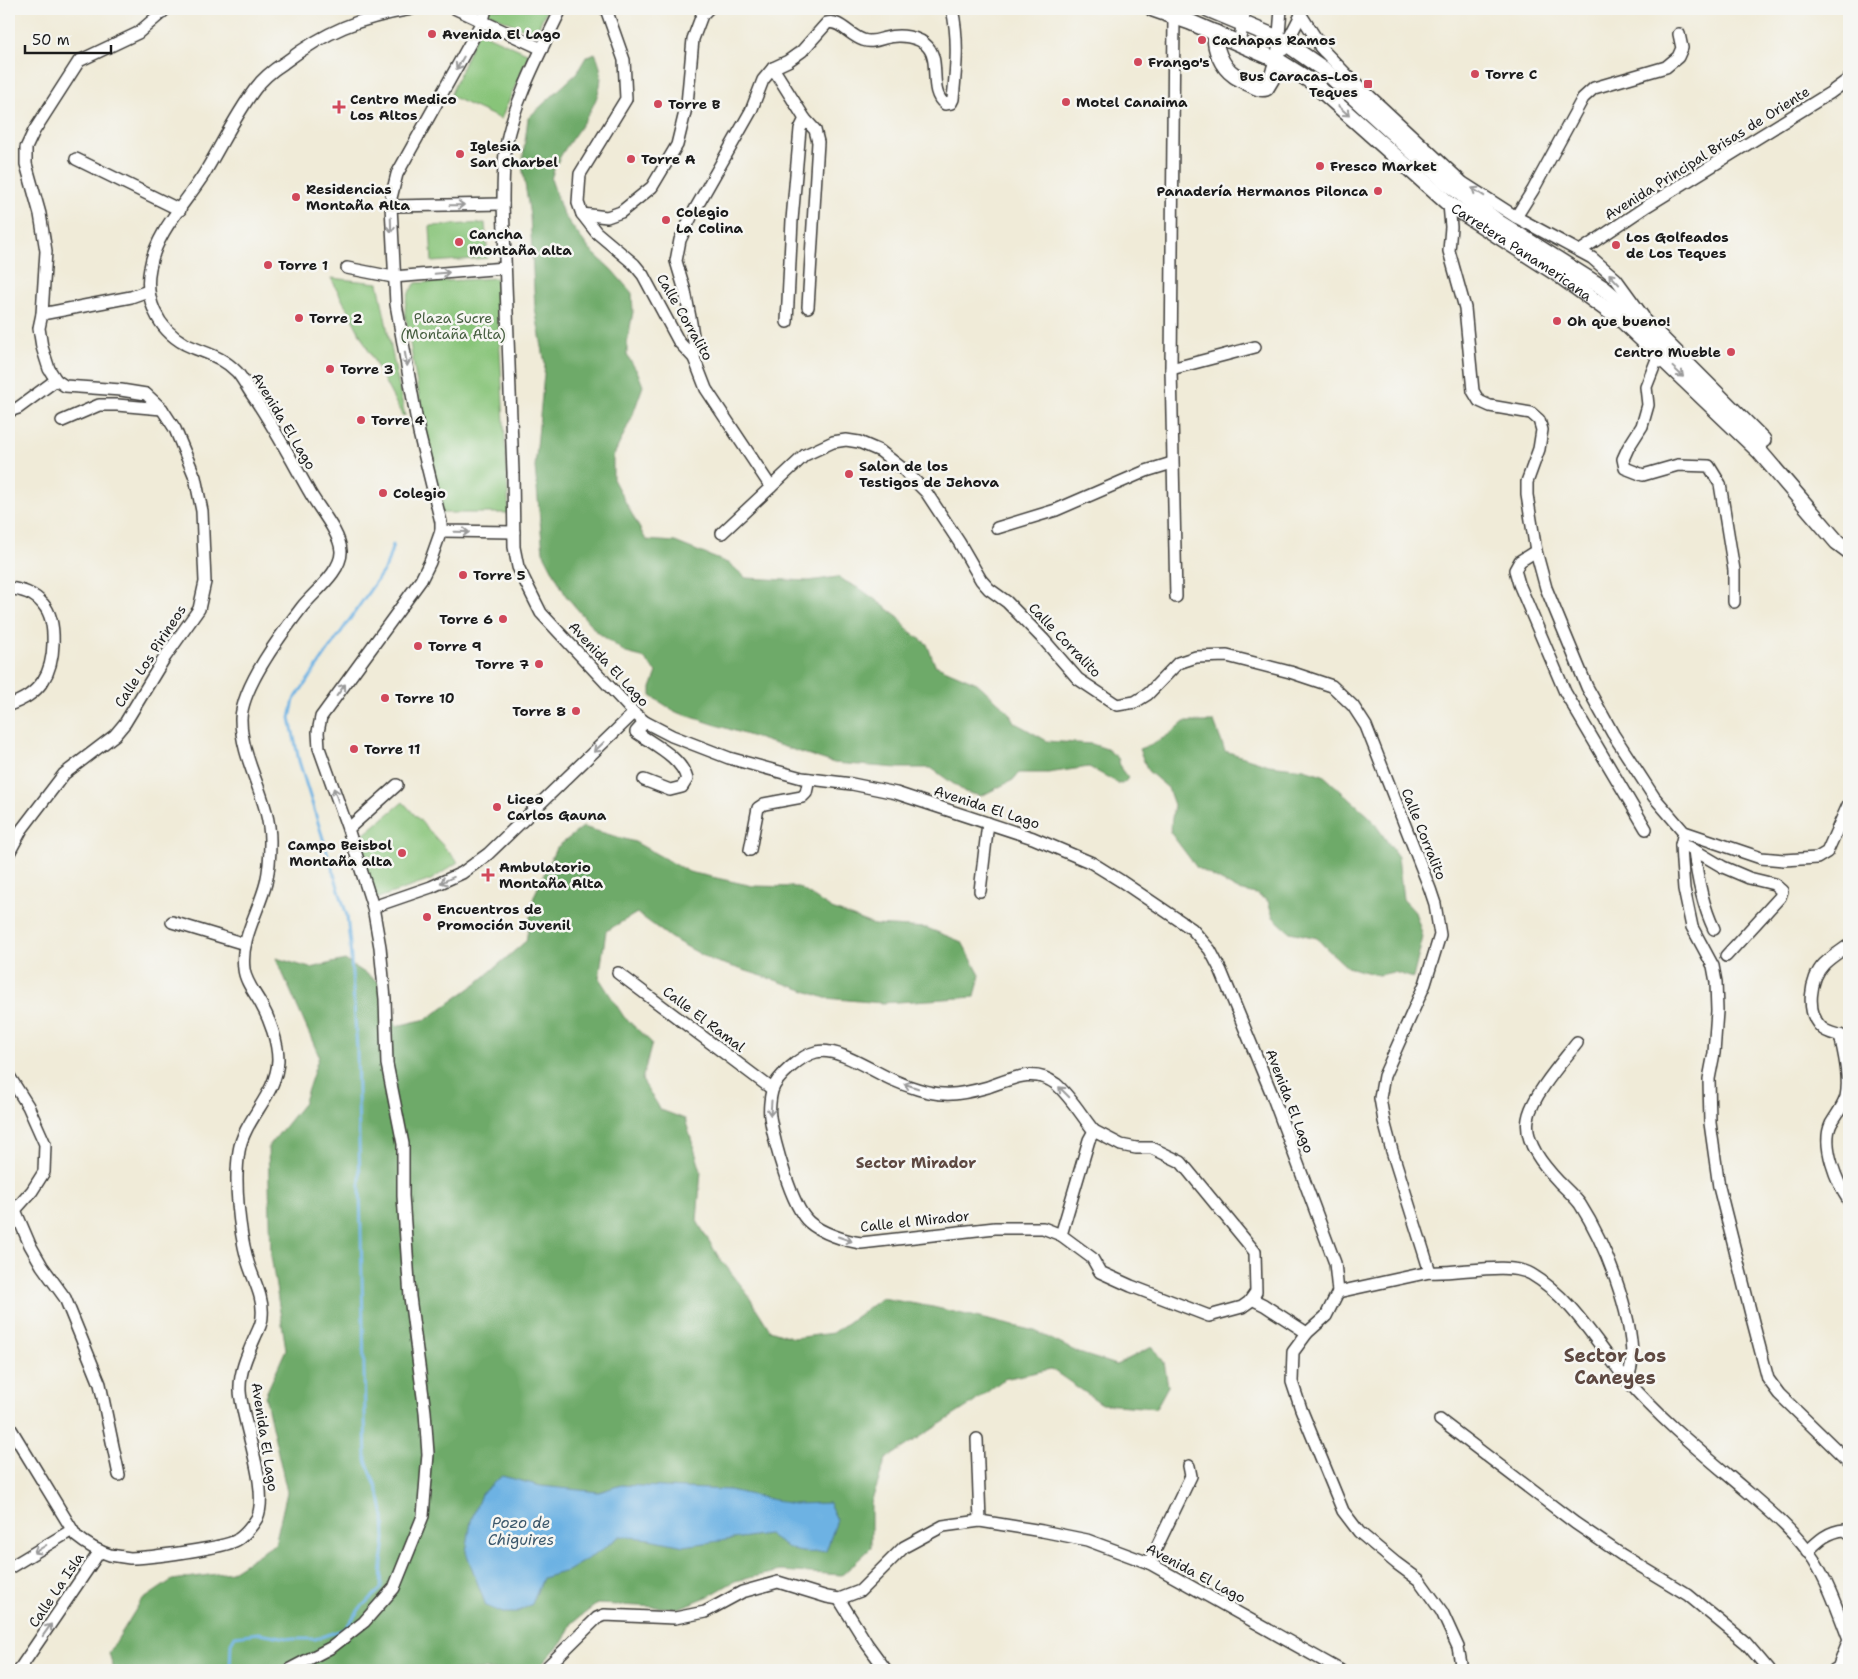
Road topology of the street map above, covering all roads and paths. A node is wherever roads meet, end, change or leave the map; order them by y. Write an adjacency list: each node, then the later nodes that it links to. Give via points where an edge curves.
1 (166, 9): 39 (street, via 138,33 79,62 26,148 26,164 40,214 46,252)
2 (410, 9): 30 (street, Avenida El Lago, via 352,23 334,31 268,74)
3 (456, 9): 12 (street)
4 (561, 9): 20 (street, Avenida El Lago)
5 (606, 9): 31 (street, via 624,60 626,99 580,174 578,204)
6 (708, 9): 31 (street, via 702,15 693,39 687,104 677,145 652,187 621,212 607,217)
7 (952, 9): 22 (street, via 957,65 951,103 945,104 938,95 932,54 922,42 910,37 865,41 851,36 832,21 802,51)
8 (1153, 9): 13 (main road, Carretera Panamericana)
9 (1208, 9): 14 (main road, Carretera Panamericana)
10 (1281, 9): 17 (street)
11 (1300, 12): 17 (street); 19 (street)
12 (485, 14): 20 (street); 29 (street, one-way to 29, via 397,174)
13 (1174, 16): 15 (main road, Carretera Panamericana); 45 (street)
14 (1244, 16): 17 (main road, Carretera Panamericana); 18 (street)
15 (1216, 33): 18 (main road, Carretera Panamericana); 21 (main road, via 1217,51 1227,69 1260,89 1270,84)
16 (1679, 34): 32 (street, via 1682,48 1678,57 1666,66 1594,88 1583,98)
17 (1284, 41): 21 (street); 24 (main road, Carretera Panamericana, via 1323,69)
18 (1239, 44): 21 (main road, Carretera Panamericana)
19 (1320, 47): 24 (street); 32 (street, one-way to 19, via 1463,183)
20 (542, 49): 27 (street, Avenida El Lago, via 512,120 506,145)
21 (1277, 60): 28 (main road, Carretera Panamericana, one-way to 28, via 1312,82)
22 (773, 68): 25 (street); 44 (street, via 763,80 751,111 680,240 676,261 691,323)
23 (1849, 79): 33 (street, Avenida Principal Brisas de Oriente)
24 (1378, 118): 41 (main road, Carretera Panamericana, via 1446,182 1498,222 1603,288)
25 (805, 119): 38 (street, via 815,130 818,142); 40 (street, via 800,129)
26 (76, 158): 30 (street)
27 (503, 204): 29 (street, one-way to 27); 35 (street, Avenida El Lago)
28 (1449, 204): 43 (main road, Carretera Panamericana, via 1596,301); 57 (street, via 1450,251 1465,308 1473,391 1480,401 1490,406 1531,413 1539,420 1542,430 1527,482 1528,512)
29 (391, 206): 36 (street, one-way to 36)
30 (180, 210): 37 (street, Avenida El Lago, via 162,234 152,258)
31 (582, 214): 44 (street, Calle Corralito, via 596,232 643,275 679,342)
32 (1516, 217): 33 (street)
33 (1580, 251): 41 (street, one-way to 33, via 1616,279)
34 (347, 268): 36 (street)
35 (505, 268): 36 (street, one-way to 35); 54 (street, Avenida El Lago)
36 (393, 276): 53 (street, one-way to 53, via 418,432)
37 (148, 291): 39 (street); 81 (street, Avenida El Lago, via 157,316 173,336 211,353 236,371 278,434 339,538 341,551 334,571 304,604 255,676 245,698 241,715 245,750 268,814 271,838 266,884)
38 (808, 307)
39 (42, 314): 46 (street, via 39,328 42,347)
40 (786, 322)
41 (1654, 331): 56 (main road, Carretera Panamericana, via 1767,445)
42 (1255, 347): 45 (street)
43 (1659, 354): 58 (main road, Carretera Panamericana, one-way to 58, via 1759,451 1837,542); 61 (street, via 1646,387 1648,405 1642,426 1624,459 1626,468 1643,475 1678,465 1708,466 1720,484 1734,570)
44 (694, 358): 51 (street, Calle Corralito, via 706,389)
45 (1170, 369): 50 (street)
46 (56, 380): 47 (street, Calle Los Pirineos, via 65,386 146,394); 48 (street, via 18,408)
47 (162, 409): 49 (street, via 99,405); 76 (street, Calle Los Pirineos, via 175,429 195,477 202,511 205,582 199,608 125,723 115,735 64,774 22,829)
48 (9, 410)
49 (62, 421)
50 (1172, 463): 52 (street, via 1056,510); 60 (street)
51 (771, 487): 55 (street); 93 (street, Calle Corralito, via 805,455 834,442 859,442 880,451 926,492 989,589 1039,634 1078,679 1117,705 1135,702 1148,694 1178,663 1196,657 1228,656 1332,686 1353,706 1366,726 1421,866 1440,929 1425,984 1384,1076 1380,1098 1392,1151)
52 (998, 528)
53 (441, 531): 54 (street, one-way to 54); 70 (street, one-way to 53, via 319,748 321,717 421,580)
54 (514, 532): 63 (street, Avenida El Lago, via 518,567 541,612)
55 (722, 533)
56 (1849, 539)
57 (1536, 551): 71 (street, via 1520,561 1515,570 1519,584 1565,692); 72 (street, via 1546,588 1586,687 1654,797)
58 (1849, 551)
59 (9, 588): 62 (street, via 24,591 44,605 54,638 44,680 24,700)
60 (1176, 597)
61 (1734, 602)
62 (9, 705)
63 (634, 713): 64 (street, Avenida El Lago); 78 (street, one-way to 78, via 488,854 462,874)
64 (645, 722): 65 (street, Avenida El Lago, via 729,758); 66 (street, via 636,732 675,760 685,771 687,779 682,788 670,790)
65 (809, 779): 69 (street, Avenida El Lago, via 896,794); 74 (street, via 802,797 758,808)
66 (644, 780)
67 (398, 784): 70 (street)
68 (1849, 803): 72 (street, via 1827,852 1817,858 1761,858)
69 (988, 823): 77 (street); 94 (street, Avenida El Lago, via 1033,838 1121,880 1192,930 1210,950 1222,971 1271,1092 1335,1263)
70 (348, 829): 78 (street)
71 (1646, 829)
72 (1684, 832): 73 (street)
73 (1681, 845): 75 (street); 101 (street, via 1684,889 1692,927 1713,966 1716,982 1717,1011 1709,1088 1710,1124 1719,1187 1768,1379 1779,1394)
74 (750, 850)
75 (1694, 850): 80 (street, via 1702,896); 83 (street, via 1723,867 1774,884 1782,891)
76 (9, 852)
77 (980, 891)
78 (373, 907): 114 (street, via 385,999 387,1064 403,1144 410,1297 428,1454 423,1516 394,1588 388,1595 364,1622 338,1642)
79 (172, 922): 81 (street)
80 (1714, 929)
81 (246, 944): 107 (street, Avenida El Lago, via 244,973 263,1007 278,1054 278,1067 272,1084 240,1143 238,1163 245,1250 261,1299 263,1320 241,1373 240,1389 260,1485 259,1514 236,1542 215,1548 131,1558)
82 (1849, 945): 85 (street, via 1824,964 1815,977 1811,999 1814,1016 1821,1028)
83 (1726, 956)
84 (618, 973): 88 (street, Calle El Ramal)
85 (1845, 1038): 90 (street, via 1846,1096 1828,1134 1839,1185)
86 (1577, 1043): 97 (street, via 1540,1091 1528,1119 1528,1137 1534,1150 1579,1203 1596,1233 1618,1287 1631,1338 1632,1361)
87 (9, 1076): 91 (street, via 28,1106 45,1144 44,1172 32,1192)
88 (772, 1089): 89 (street, one-way to 88, via 1069,1096 1039,1076 1008,1078 954,1095 938,1094 892,1080 826,1051 802,1057); 92 (street, Calle el Mirador, one-way to 92, via 770,1114 792,1192 799,1210 810,1223 823,1230 861,1243 995,1228 1043,1228)
89 (1094, 1130): 92 (street); 95 (street, via 1121,1145 1152,1148 1181,1162 1256,1252 1256,1292)
90 (1849, 1201)
91 (12, 1210): 103 (street, via 42,1266 65,1298 100,1384)
92 (1061, 1235): 95 (street, via 1092,1258 1100,1272 1209,1316 1232,1310)
93 (1430, 1272): 94 (street); 97 (street, via 1506,1268 1530,1273 1554,1290)
94 (1338, 1292): 96 (street, via 1326,1316)
95 (1252, 1299): 96 (street)
96 (1307, 1334): 118 (street, via 1294,1352 1292,1382 1343,1512 1359,1532 1419,1580 1442,1612 1458,1647)
97 (1628, 1381): 108 (street, via 1666,1421 1783,1523)
98 (1440, 1420): 119 (street, via 1575,1523 1694,1600 1746,1642)
99 (9, 1426): 105 (street, Avenida El Lago)
100 (977, 1439): 104 (street)
101 (1849, 1462)
102 (1189, 1466): 109 (street, via 1191,1476)
103 (119, 1475)
104 (980, 1521): 109 (street, Avenida El Lago, via 1087,1540); 111 (street, Avenida El Lago, via 943,1526 912,1542 860,1591)
105 (72, 1530): 107 (street, Avenida El Lago, via 90,1547); 110 (street, Calle La Isla, one-way to 110)
106 (1849, 1534): 108 (street, via 1838,1530 1827,1534)
107 (100, 1551): 113 (street, Calle La Isla, one-way to 107)
108 (1807, 1552): 112 (street, via 1836,1605 1849,1640)
109 (1149, 1563): 117 (street, Avenida El Lago)
110 (9, 1568)
111 (839, 1599): 115 (street, via 778,1582 742,1592 705,1612 675,1618 604,1615 596,1618); 116 (street)
112 (1838, 1669)
113 (19, 1670)
114 (288, 1670)
115 (544, 1670)
116 (886, 1670)
117 (1340, 1670)
118 (1462, 1670)
119 (1769, 1670)

